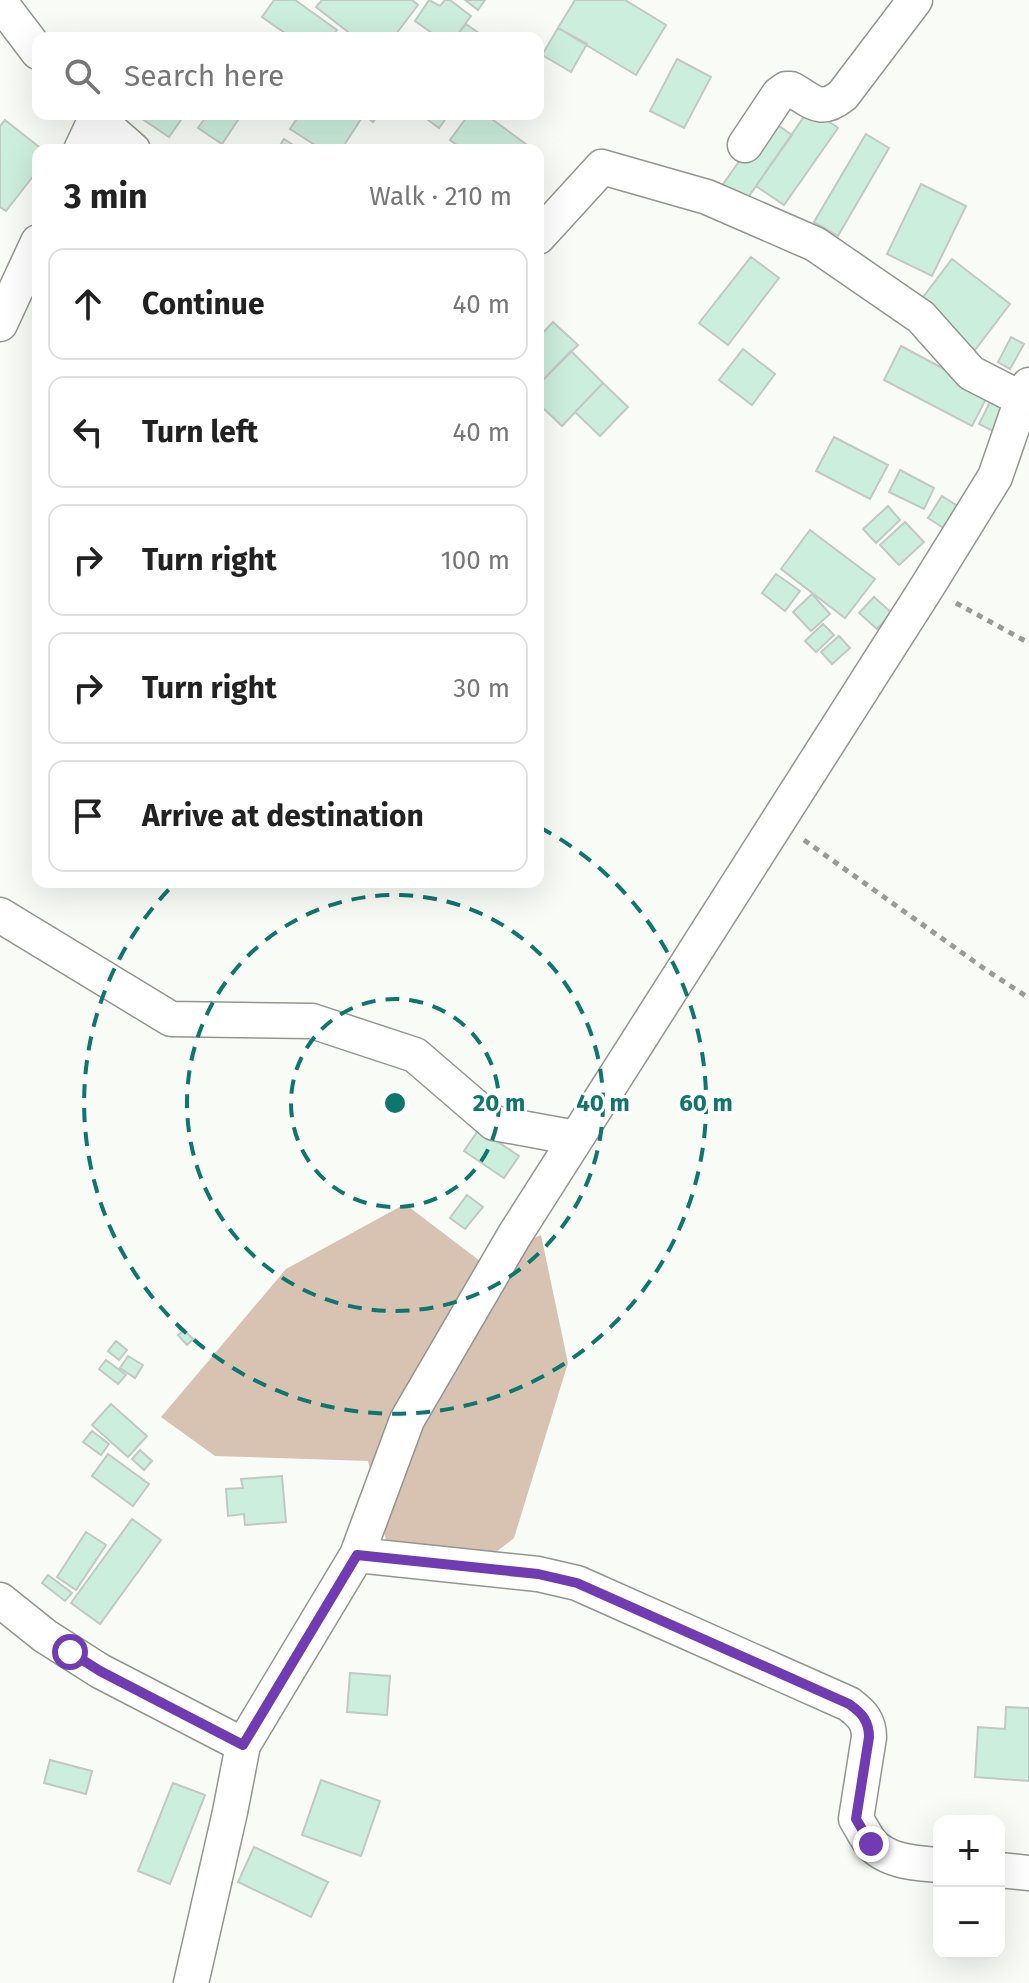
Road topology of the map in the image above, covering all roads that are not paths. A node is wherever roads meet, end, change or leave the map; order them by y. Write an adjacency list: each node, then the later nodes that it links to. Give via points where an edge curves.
1 (915, 0): 8 (street, via 843,95 824,106 786,89)
2 (0, 2): 3 (street)
3 (32, 44)
4 (92, 120): 6 (street)
5 (99, 120): 7 (street)
6 (83, 144)
7 (126, 144)
8 (745, 145)
9 (544, 230): 12 (street, via 602,167 707,197 815,244 921,317 971,373)
10 (32, 255): 11 (street)
11 (0, 324)
12 (1025, 392): 14 (street, via 995,477)
13 (0, 915): 14 (street, via 171,1019 312,1021 415,1055 494,1123)
14 (576, 1138): 15 (street, via 407,1420)
15 (357, 1555): 17 (street); 18 (street, via 538,1574 577,1583 849,1704 869,1727 856,1819 879,1850)
16 (0, 1600): 17 (street, via 100,1671)
17 (243, 1745): 21 (street)
18 (933, 1864)
19 (1005, 1871): 20 (street)
20 (1029, 1873)
21 (191, 1983)

